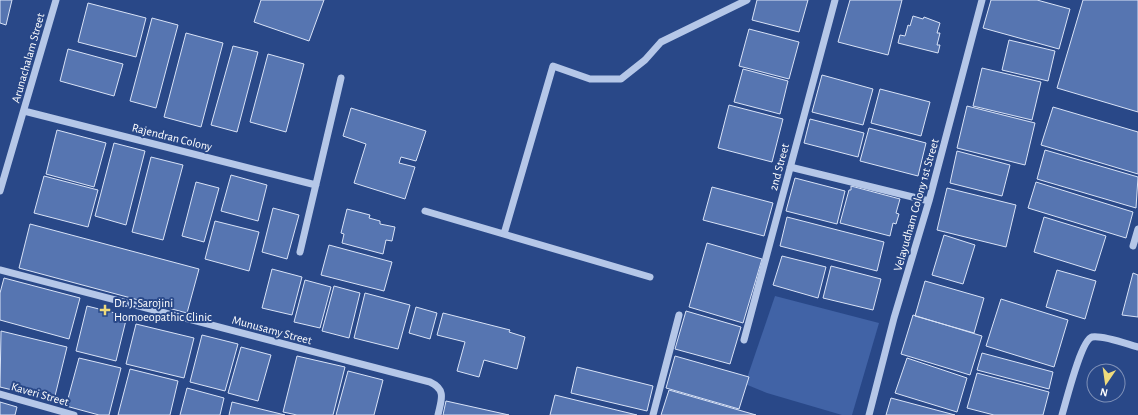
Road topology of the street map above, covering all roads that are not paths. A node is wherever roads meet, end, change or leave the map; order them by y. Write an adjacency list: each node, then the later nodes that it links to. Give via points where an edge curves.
1 (56, 0): 6 (street, Arunachalam Street)
2 (747, 0): 13 (street, via 660,42 645,60 621,79 590,78 553,66)
3 (834, 0): 7 (street, 2nd Street)
4 (982, 0): 10 (street, Velayudham Colony 1st Street)
5 (341, 78): 8 (street)
6 (24, 111): 8 (street, Rajendran Colony); 9 (street, Arunachalam Street)
7 (790, 167): 10 (street); 19 (street, 2nd Street)
8 (316, 185): 15 (street)
9 (0, 191)
10 (929, 201): 25 (street, Velayudham Colony 1st Street, via 894,318)
11 (425, 211): 13 (street)
12 (1138, 229): 14 (street)
13 (504, 234): 17 (street)
14 (1133, 246)
15 (300, 252)
16 (0, 270): 23 (street, Munusamy Street, via 430,382 440,389 442,394)
17 (650, 277)
18 (679, 315): 24 (street)
19 (744, 340)
20 (1138, 347): 26 (street, via 1100,338 1087,341)
21 (0, 394): 22 (street, Kaveri Street)
22 (74, 415)
23 (438, 415)
24 (653, 415)
25 (869, 415)
26 (1062, 415)

